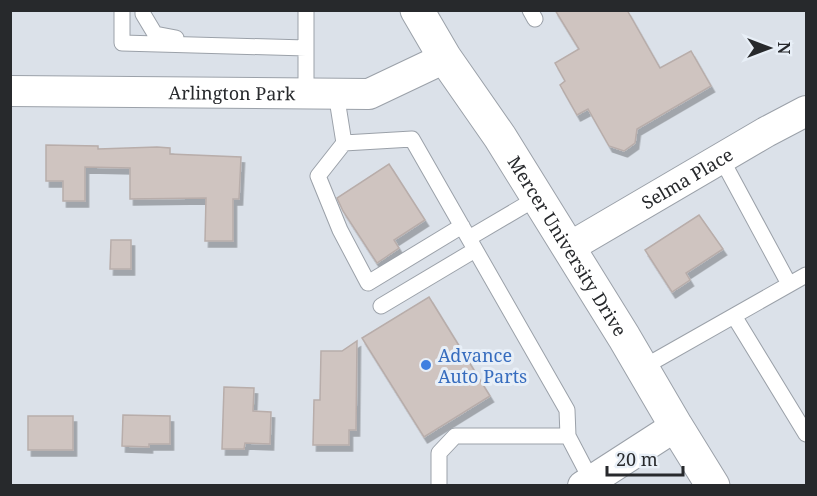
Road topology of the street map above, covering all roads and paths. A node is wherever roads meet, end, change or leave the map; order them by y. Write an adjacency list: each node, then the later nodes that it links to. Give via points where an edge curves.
1 (122, 10): 5 (lane, via 122,43)
2 (143, 10): 5 (lane, via 155,34)
3 (306, 10): 6 (lane)
4 (417, 10): 7 (main road, Mercer University Drive)
5 (228, 47): 6 (lane)
6 (306, 48): 9 (lane)
7 (445, 58): 10 (street, Arlington Park, via 369,94); 14 (main road, Mercer University Drive)
8 (10, 91): 9 (street, Arlington Park)
9 (306, 93): 10 (street, Arlington Park)
10 (336, 93): 12 (lane)
11 (807, 111): 13 (street, Selma Place)
12 (344, 143): 15 (lane, via 412,139); 15 (lane, via 318,176 368,283)
13 (721, 158): 16 (street, Selma Place); 18 (lane)
14 (537, 198): 15 (lane); 16 (main road, Mercer University Drive)
15 (469, 238): 19 (lane); 24 (lane, via 567,410)
16 (568, 248): 21 (main road, Mercer University Drive)
17 (807, 275): 18 (lane)
18 (789, 284): 20 (lane)
19 (381, 306)
20 (734, 316): 21 (lane); 23 (lane)
21 (642, 368): 22 (main road, Mercer University Drive)
22 (676, 426): 25 (street); 27 (main road, Mercer University Drive)
23 (807, 434)
24 (568, 436): 25 (lane); 26 (lane, via 455,436 439,453)
25 (587, 483)
26 (439, 486)
27 (713, 486)

